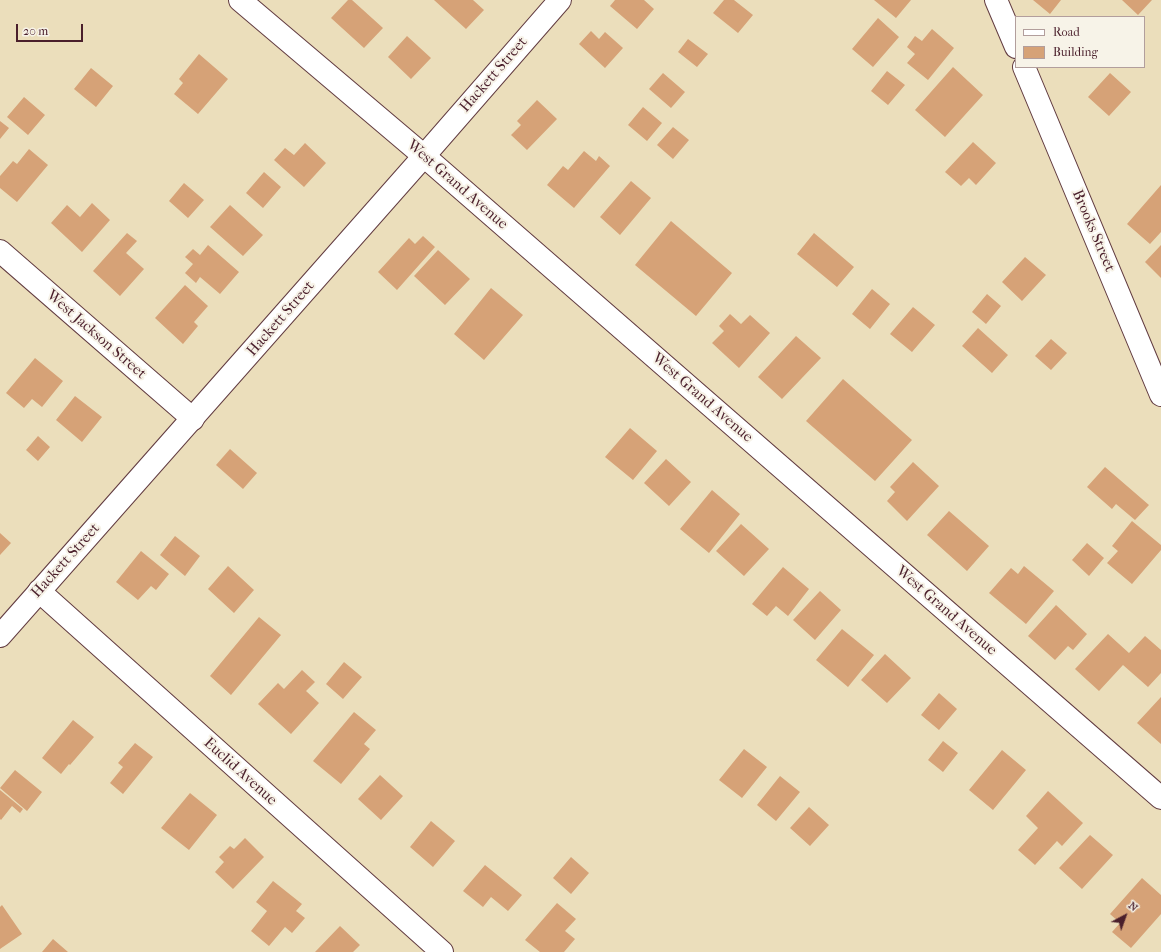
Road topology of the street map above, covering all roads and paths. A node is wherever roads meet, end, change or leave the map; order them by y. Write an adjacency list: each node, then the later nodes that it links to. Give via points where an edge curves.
1 (240, 0): 6 (street, West Grand Avenue)
2 (560, 0): 6 (street, Hackett Street)
3 (996, 0): 4 (street)
4 (1015, 45)
5 (1024, 68): 8 (street, Brooks Street)
6 (424, 156): 9 (street, Hackett Street); 12 (street, West Grand Avenue)
7 (0, 251): 9 (street, West Jackson Street)
8 (1161, 396)
9 (193, 419): 10 (street, Hackett Street)
10 (39, 591): 11 (street, Hackett Street); 13 (street, Euclid Avenue)
11 (0, 636)
12 (1161, 798)
13 (442, 952)

